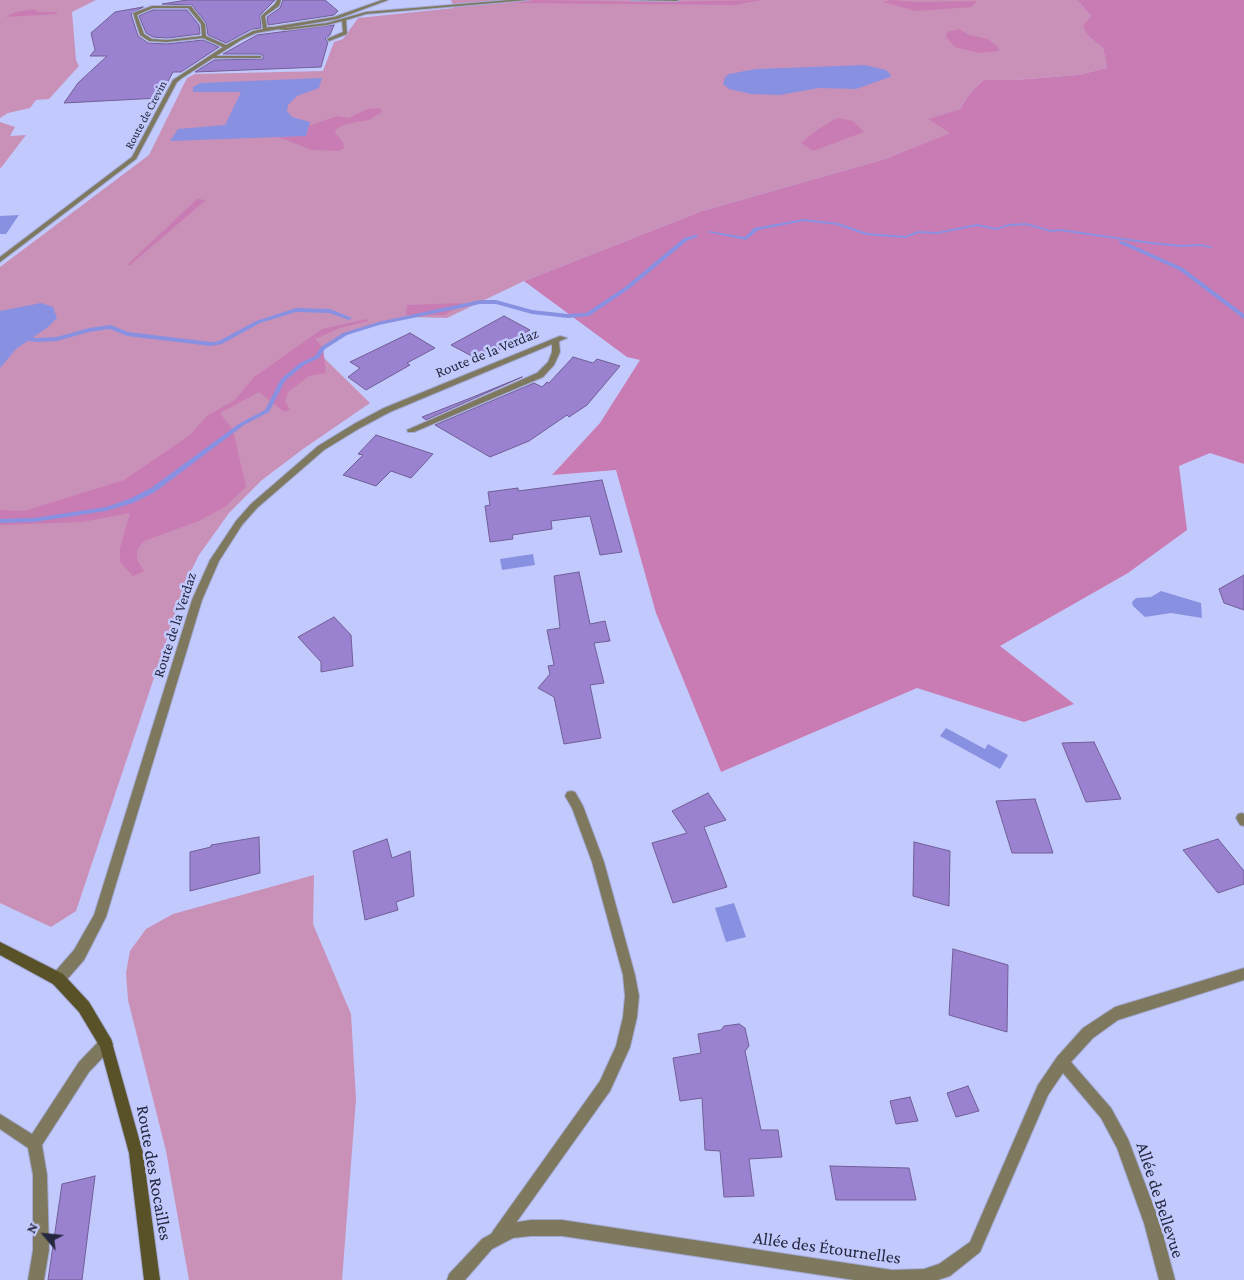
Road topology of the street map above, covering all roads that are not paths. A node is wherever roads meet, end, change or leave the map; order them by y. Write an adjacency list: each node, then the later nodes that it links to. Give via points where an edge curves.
1 (279, 0): 7 (street, via 263,16)
2 (386, 0): 7 (street, Route de Crevin, via 335,18)
3 (526, 0): 6 (street, via 378,12)
4 (633, 0): 5 (street)
5 (677, 0)
6 (344, 20): 7 (street); 9 (street, via 345,33)
7 (267, 29): 10 (street, Route de Crevin, via 247,35)
8 (204, 37): 8 (street, via 203,24 189,7 152,7 135,14 142,35 151,40); 10 (street)
9 (329, 40)
10 (226, 47): 11 (street, Route de Crevin)
11 (211, 57): 12 (street); 13 (street, Route de Crevin, via 175,81 134,158)
12 (260, 57)
13 (0, 260)
14 (411, 430): 18 (street, Route de la Verdaz, via 540,375 551,363 559,339 387,410 351,429 287,476 239,523 215,560 197,600 100,917 78,955)
15 (571, 796): 23 (street, via 598,862 629,975 630,1017 623,1047 605,1086)
16 (0, 948): 18 (street, Route des Rocailles)
17 (1244, 974): 20 (street, Allée des Étournelles, via 1115,1014 1088,1033)
18 (58, 979): 19 (street, Route des Rocailles, via 84,1007)
19 (106, 1044): 22 (street, via 84,1067); 25 (street, Route des Rocailles, via 136,1153)
20 (1062, 1062): 23 (street, Allée des Étournelles, via 1043,1090 975,1247 944,1270 924,1277 892,1278 562,1228 531,1228); 27 (street, Allée de Bellevue, via 1106,1113 1122,1144 1152,1223)
21 (0, 1121): 22 (street)
22 (34, 1144): 24 (street, via 40,1175 41,1250)
23 (498, 1236): 26 (street, Allée des Étournelles)
24 (36, 1280)
25 (152, 1280)
26 (455, 1280)
27 (1167, 1280)

